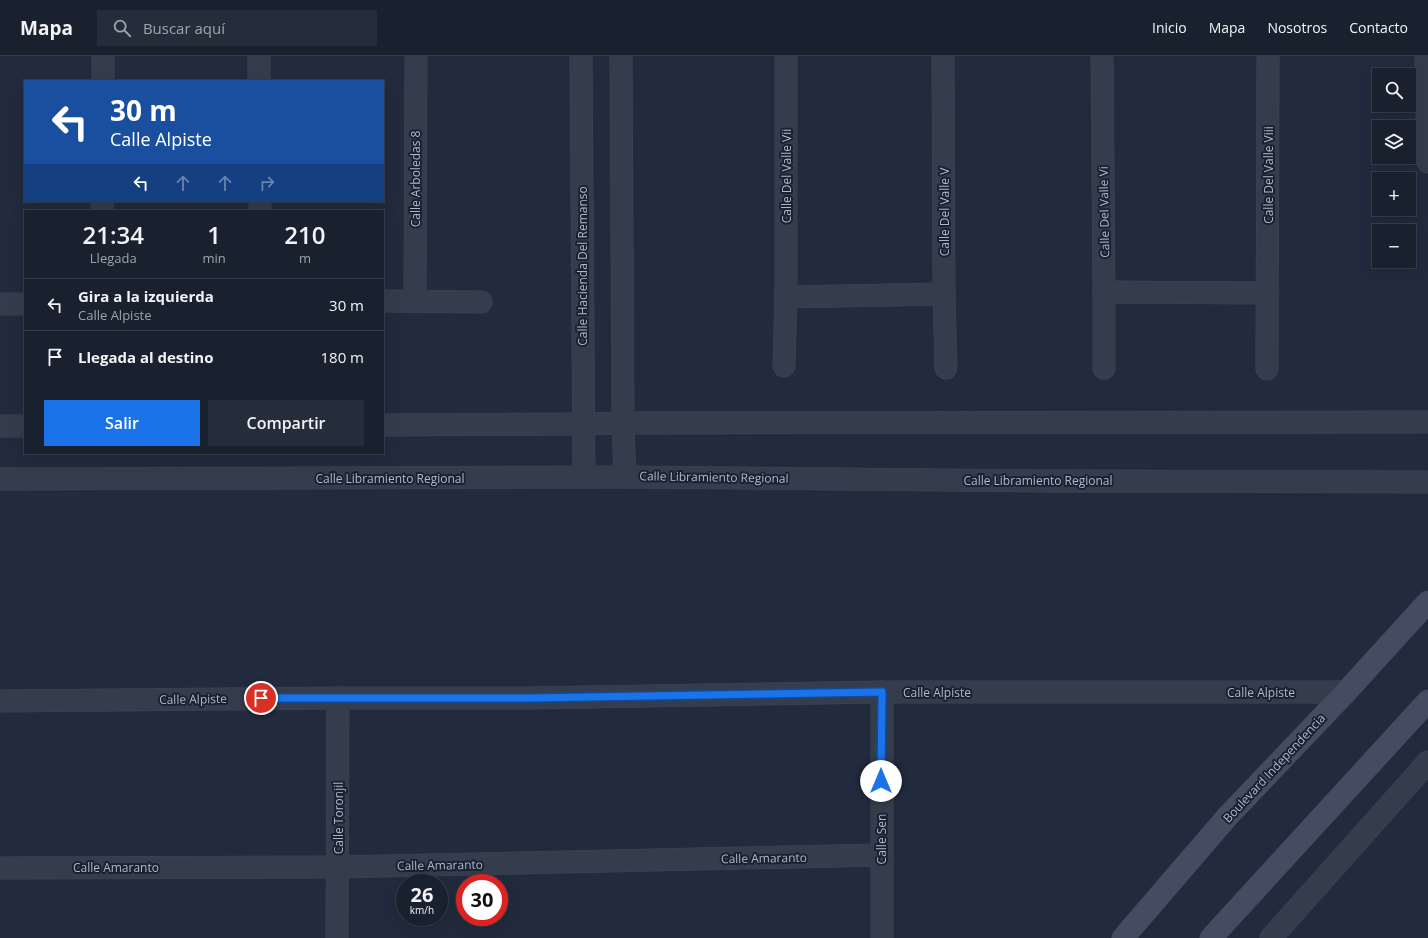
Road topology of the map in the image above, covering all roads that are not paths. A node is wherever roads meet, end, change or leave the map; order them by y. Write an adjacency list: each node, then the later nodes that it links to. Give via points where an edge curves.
1 (103, 56): 11 (street)
2 (259, 56): 12 (street)
3 (416, 56): 19 (street, Calle Arboledas 8)
4 (581, 56): 29 (street, Calle Hacienda Del Remanso)
5 (621, 56): 28 (street)
6 (786, 56): 17 (street, Calle Del Valle Vii)
7 (943, 56): 16 (street, Calle Del Valle V)
8 (1102, 56): 14 (street, Calle Del Valle Vi)
9 (1268, 56): 15 (street, Calle Del Valle Viii)
10 (1426, 56): 13 (street)
11 (103, 80)
12 (259, 80)
13 (1428, 162)
14 (1104, 292): 15 (street); 25 (street, Calle Del Valle Vi)
15 (1268, 293): 26 (street, Calle Del Valle Viii)
16 (944, 294): 17 (street); 24 (street, Calle Del Valle V)
17 (786, 297): 23 (street, Calle Del Valle Vii)
18 (384, 301): 19 (street)
19 (415, 301): 20 (street)
20 (481, 302)
21 (0, 304): 22 (street)
22 (24, 304)
23 (784, 366)
24 (946, 368)
25 (1104, 368)
26 (1268, 370)
27 (1428, 422): 28 (street)
28 (623, 423): 29 (street); 34 (street)
29 (582, 424): 30 (street); 33 (street, Calle Hacienda Del Remanso)
30 (384, 425)
31 (0, 426): 32 (street)
32 (24, 426)
33 (584, 477): 34 (street, Calle Libramiento Regional); 35 (street, Calle Libramiento Regional)
34 (625, 477): 36 (street, Calle Libramiento Regional)
35 (0, 479)
36 (1428, 482)
37 (1428, 602): 39 (main road, Boulevard Independencia)
38 (882, 692): 39 (street, Calle Alpiste); 40 (street, Calle Alpiste, via 530,698); 44 (street, Calle Sen)
39 (1346, 692): 49 (main road, Boulevard Independencia, via 1227,817)
40 (338, 698): 41 (street, Calle Alpiste); 45 (street, Calle Toronjil)
41 (0, 701)
42 (1428, 701): 50 (main road)
43 (1428, 762): 51 (street)
44 (881, 855): 45 (street, Calle Amaranto); 48 (street, Calle Sen)
45 (337, 867): 46 (street, Calle Amaranto); 47 (street, Calle Toronjil)
46 (0, 868)
47 (337, 938)
48 (882, 938)
49 (1123, 938)
50 (1211, 938)
51 (1271, 938)

